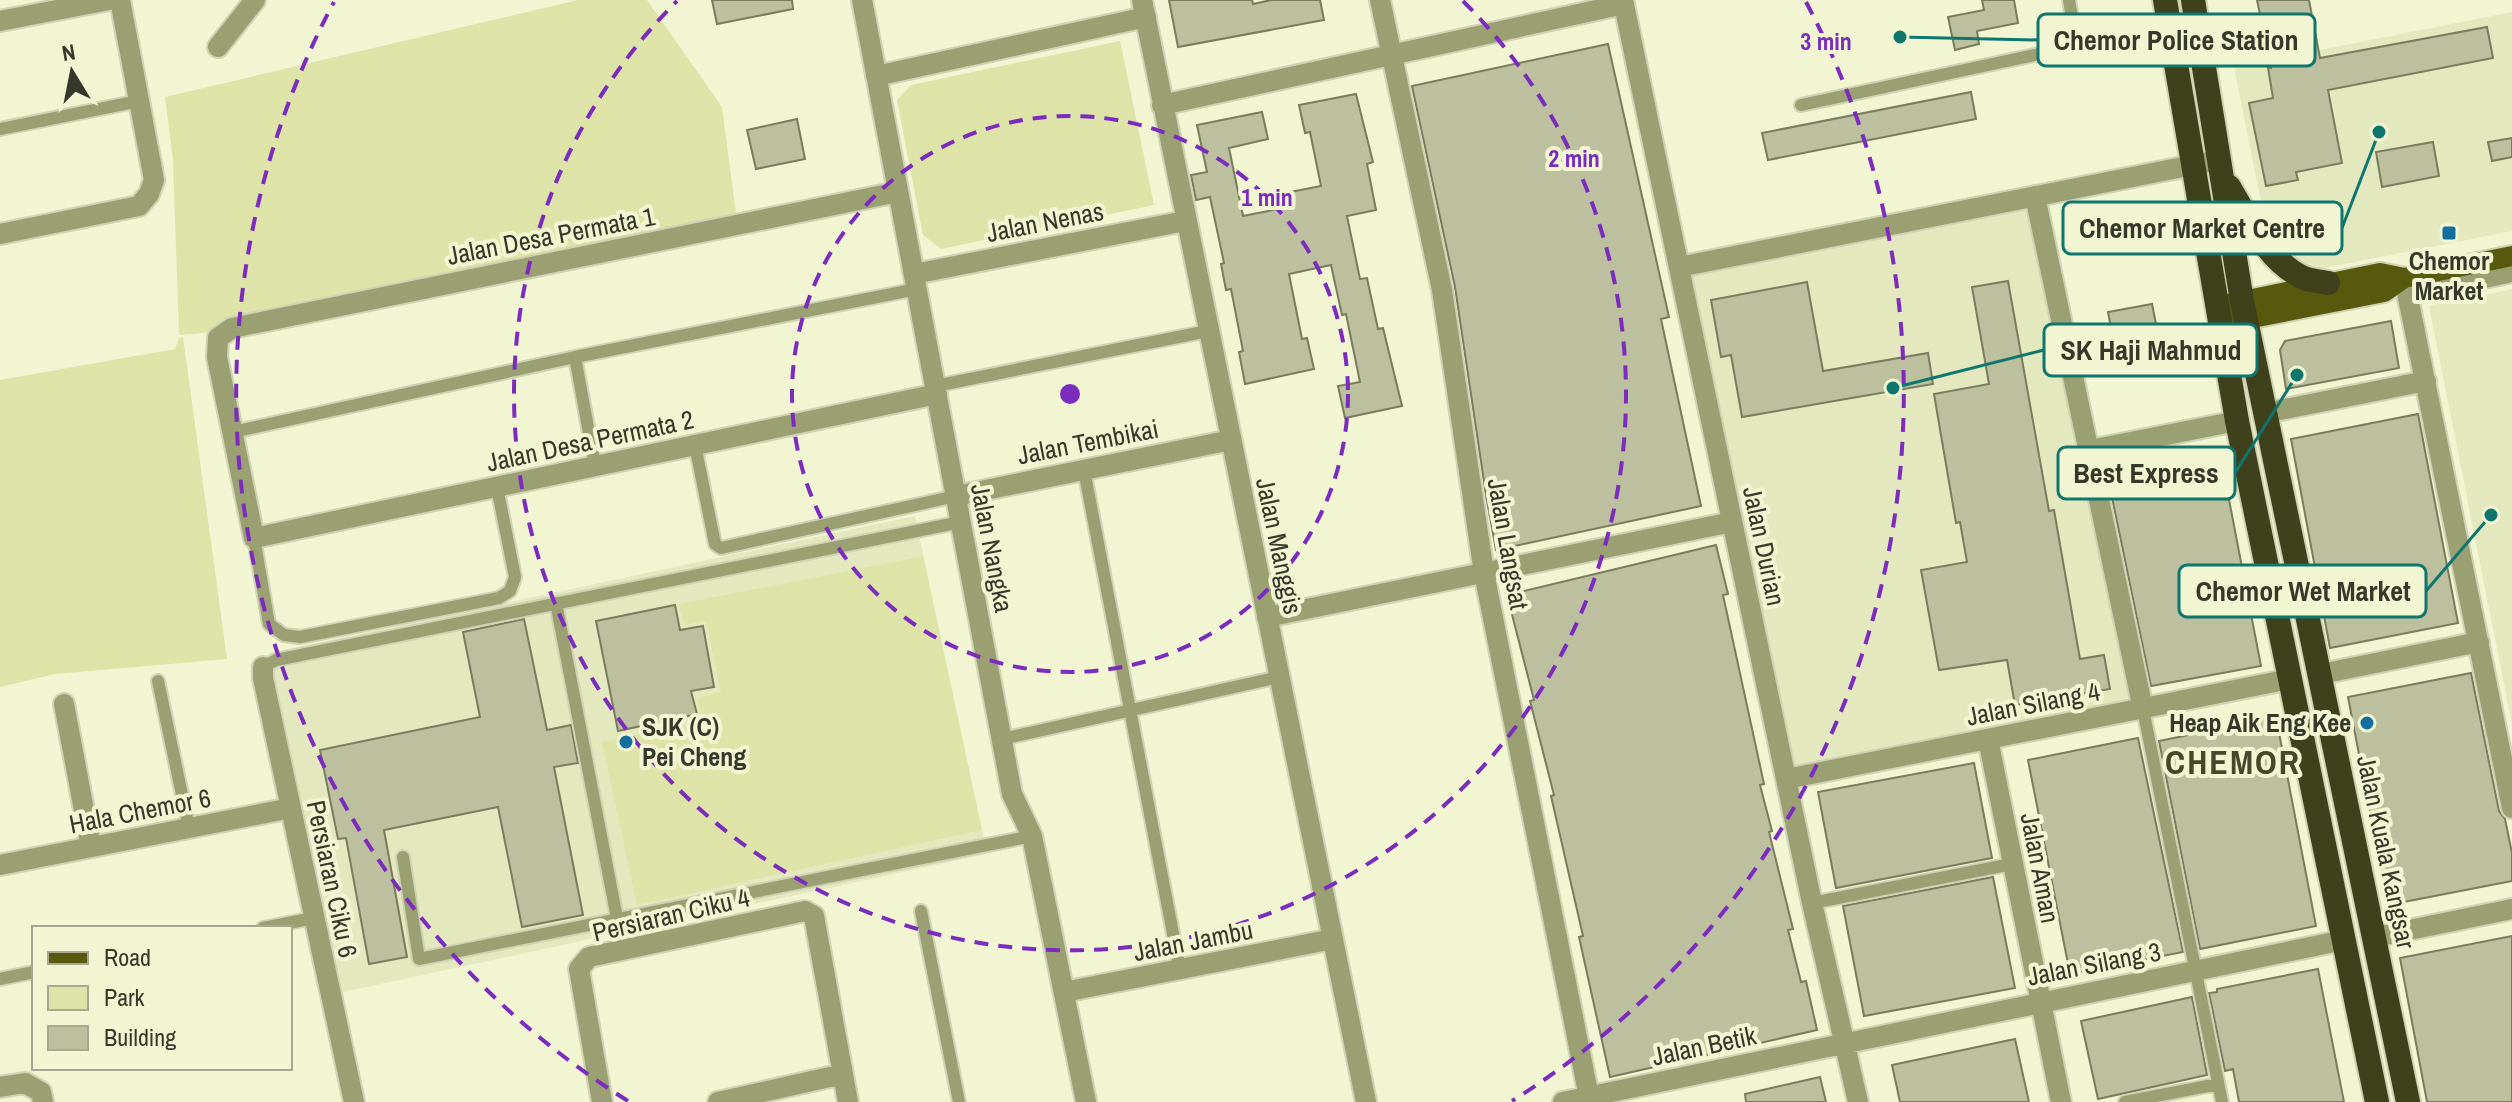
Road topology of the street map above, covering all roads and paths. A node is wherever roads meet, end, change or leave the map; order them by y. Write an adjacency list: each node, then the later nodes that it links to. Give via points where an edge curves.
1 (109, 0): 11 (street)
2 (120, 0): 15 (street)
3 (255, 0): 12 (street)
4 (862, 0): 14 (street, Jalan Nangka)
5 (1380, 0): 13 (street, Jalan Langsat)
6 (2069, 0): 17 (lane, via 2077,46)
7 (2165, 0): 19 (highway)
8 (2193, 0): 20 (highway, Jalan Kuala Kangsar)
9 (1623, 2): 13 (street); 26 (street, Jalan Durian)
10 (1144, 8): 14 (street); 16 (street, Jalan Manggis)
11 (0, 21)
12 (218, 47)
13 (1392, 54): 16 (street); 50 (street, Jalan Langsat, via 1442,290)
14 (876, 76): 21 (street, Jalan Nangka)
15 (139, 101): 18 (lane); 24 (street, via 154,180 139,206)
16 (1162, 105): 23 (street, Jalan Manggis)
17 (1801, 105)
18 (0, 129)
19 (2193, 165): 20 (street); 22 (street); 32 (highway)
20 (2220, 168): 29 (highway, via 2262,241 2303,278); 31 (highway, Jalan Kuala Kangsar)
21 (898, 192): 28 (street, Jalan Nangka); 39 (street, Jalan Desa Permata 1, via 232,328 218,338 217,357)
22 (2035, 196): 26 (street); 42 (street)
23 (1185, 221): 28 (street, Jalan Nenas); 33 (street, Jalan Manggis)
24 (0, 234)
25 (2512, 256): 30 (main road)
26 (1679, 267): 48 (street, Jalan Durian)
27 (2512, 272): 30 (street)
28 (915, 281): 34 (lane); 36 (street, Jalan Nangka)
29 (2328, 283): 30 (main road, via 2380,273); 31 (main road)
30 (2406, 286): 31 (main road); 35 (street)
31 (2244, 310): 32 (main road); 37 (highway, Jalan Kuala Kangsar)
32 (2218, 315): 38 (highway)
33 (1208, 331): 36 (lane); 40 (street, Jalan Manggis)
34 (575, 357): 39 (lane); 43 (lane)
35 (2426, 381): 37 (street); 53 (street)
36 (936, 390): 41 (street, Jalan Desa Permata 2); 46 (street, Jalan Nangka)
37 (2265, 413): 55 (highway, Jalan Kuala Kangsar)
38 (2237, 421): 42 (street); 57 (highway)
39 (233, 432): 49 (street)
40 (1231, 440): 44 (street, Jalan Tembikai); 52 (street, Jalan Manggis)
41 (695, 445): 43 (street, Jalan Desa Permata 2); 46 (lane, via 715,544 721,548)
42 (2090, 450): 60 (street)
43 (595, 465): 45 (street, Jalan Desa Permata 2)
44 (1084, 470): 46 (street, Jalan Tembikai); 61 (lane)
45 (497, 487): 49 (street, Jalan Desa Permata 2); 49 (lane, via 515,577 510,591 499,598 300,637 284,635 269,624)
46 (956, 496): 47 (street, Jalan Nangka)
47 (961, 522): 51 (lane); 62 (street, Jalan Nangka)
48 (1732, 522): 50 (street); 64 (street, Jalan Durian)
49 (254, 538)
50 (1484, 573): 52 (street); 92 (street, Jalan Langsat)
51 (556, 603): 54 (lane, via 276,660); 77 (lane)
52 (1267, 617): 56 (street, Jalan Manggis)
53 (2479, 642): 55 (street); 66 (street)
54 (263, 667): 65 (street, Persiaran Ciku 6)
55 (2321, 674): 79 (highway, Jalan Kuala Kangsar)
56 (1279, 677): 61 (lane); 80 (street, Jalan Manggis)
57 (2290, 679): 60 (street, Jalan Silang 4); 81 (highway)
58 (158, 681): 67 (lane)
59 (64, 704): 69 (street)
60 (2143, 709): 63 (street, Jalan Silang 4); 83 (lane)
61 (1130, 711): 62 (lane); 82 (lane)
62 (1002, 739): 68 (street, Jalan Nangka, via 1012,794)
63 (1988, 739): 64 (street, Jalan Silang 4); 71 (street, Jalan Aman)
64 (1786, 779): 73 (street, Jalan Durian)
65 (291, 808): 67 (street, Hala Chemor 6); 76 (street, Persiaran Ciku 6)
66 (2512, 808)
67 (189, 828): 69 (street, Hala Chemor 6)
68 (1032, 836): 77 (lane); 86 (street, Jalan Nangka)
69 (91, 847): 72 (street, Hala Chemor 6)
70 (403, 857): 77 (lane, via 419,959)
71 (2012, 864): 73 (lane); 87 (street, Jalan Aman)
72 (0, 865)
73 (1812, 903): 88 (street, Jalan Durian)
74 (2512, 909): 79 (street)
75 (921, 911): 98 (lane)
76 (314, 918): 78 (lane); 94 (street, Persiaran Ciku 6)
77 (617, 918)
78 (273, 926)
79 (2375, 937): 107 (highway, Jalan Kuala Kangsar)
80 (1333, 939): 82 (street, Jalan Jambu); 100 (street, Jalan Manggis)
81 (2344, 940): 83 (street, Jalan Silang 3); 106 (highway)
82 (1180, 970): 86 (street, Jalan Jambu)
83 (2197, 970): 87 (street, Jalan Silang 3); 90 (lane)
84 (32, 972): 85 (lane)
85 (0, 979)
86 (1064, 992): 99 (street, Jalan Nangka)
87 (2040, 1002): 88 (street, Jalan Silang 3); 103 (street, Jalan Aman)
88 (1849, 1041): 92 (street, Jalan Betik); 102 (street, Jalan Durian)
89 (843, 1074): 95 (street, Persiaran Ciku 4, via 814,916 805,911 589,957 579,969); 96 (street); 97 (street)
90 (2218, 1084): 104 (lane); 105 (lane)
91 (0, 1087): 93 (street, via 25,1083 41,1092)
92 (1589, 1097): 101 (street, Jalan Betik)
93 (43, 1102)
94 (354, 1102)
95 (602, 1102)
96 (718, 1102)
97 (848, 1102)
98 (959, 1102)
99 (1086, 1102)
100 (1366, 1102)
101 (1563, 1102)
102 (1858, 1102)
103 (2061, 1102)
104 (2125, 1102)
105 (2222, 1102)
106 (2377, 1102)
107 (2408, 1102)

